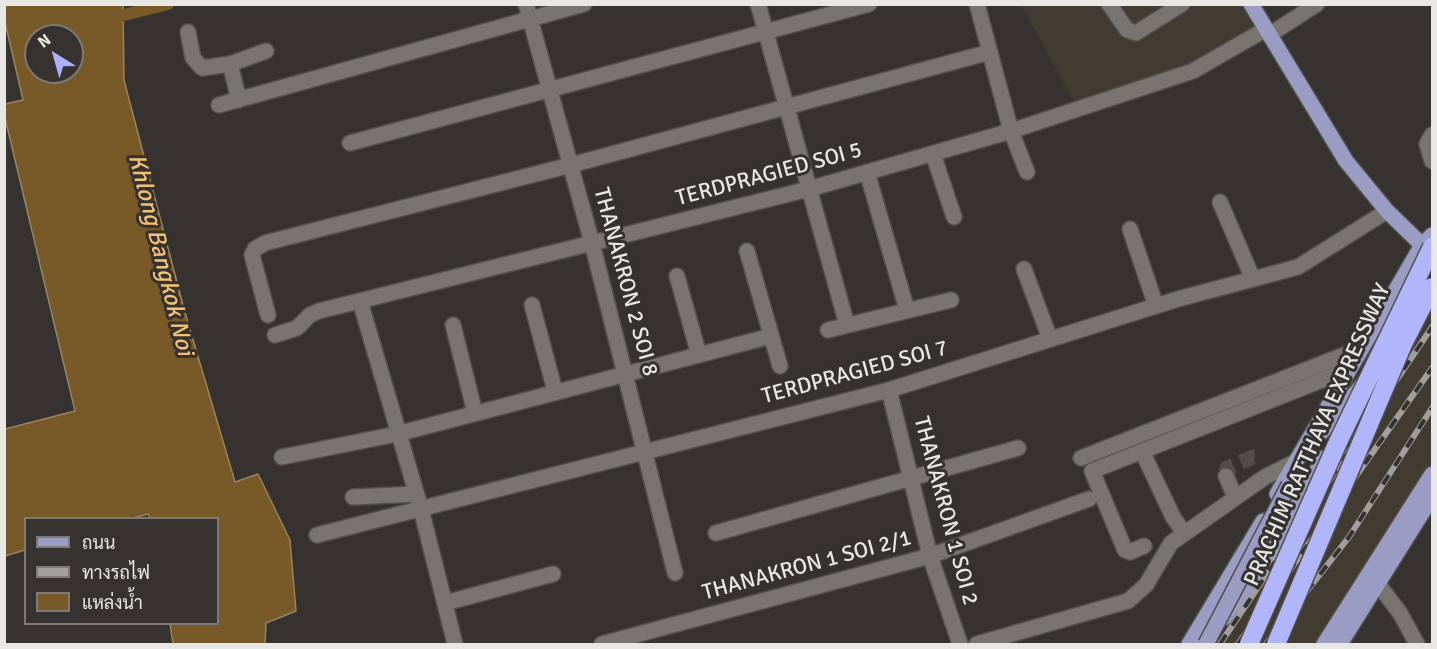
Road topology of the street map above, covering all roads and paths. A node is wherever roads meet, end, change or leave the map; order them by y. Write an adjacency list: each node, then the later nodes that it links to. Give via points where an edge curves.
1 (584, 4): 9 (street)
2 (758, 4): 10 (street)
3 (869, 4): 10 (street)
4 (977, 4): 14 (street)
5 (1109, 4): 6 (street, via 1126,30 1136,33)
6 (1182, 4)
7 (1251, 4): 12 (main road)
8 (1317, 4): 12 (street, TERDPRAGIED SOI 5)
9 (528, 12): 16 (street, THANAKRON 2 SOI 8); 17 (street)
10 (765, 31): 16 (street); 19 (street)
11 (188, 32): 15 (street, via 193,58 202,68)
12 (1267, 32): 20 (street, TERDPRAGIED SOI 5, via 1193,71); 30 (main road, via 1346,162)
13 (266, 51): 15 (street)
14 (990, 52): 19 (street); 20 (street)
15 (230, 64): 17 (street)
16 (550, 91): 22 (street); 25 (street, THANAKRON 2 SOI 8)
17 (239, 100): 18 (street)
18 (219, 105)
19 (786, 107): 25 (street); 28 (street)
20 (1011, 131): 23 (street, TERDPRAGIED SOI 5); 26 (street)
21 (1432, 135): 24 (street, via 1427,150)
22 (350, 143)
23 (933, 153): 27 (street, TERDPRAGIED SOI 5); 31 (street)
24 (1432, 161)
25 (571, 165): 34 (street, THANAKRON 2 SOI 8); 46 (street, via 265,243 252,255)
26 (1027, 171)
27 (867, 172): 28 (street, TERDPRAGIED SOI 5); 45 (street)
28 (810, 189): 34 (street, TERDPRAGIED SOI 5); 48 (street)
29 (1220, 202): 38 (street)
30 (1387, 211): 33 (main road); 38 (street, TERDPRAGIED SOI 7, via 1307,264)
31 (954, 218)
32 (1130, 229): 44 (street)
33 (1429, 242): 53 (main road); 98 (highway, PRACHIM RATTHAYA EXPRESSWAY, bridge)
34 (592, 243): 42 (street, TERDPRAGIED SOI 5); 58 (street, THANAKRON 2 SOI 8)
35 (747, 251): 51 (street)
36 (1024, 269): 52 (street)
37 (677, 276): 54 (street)
38 (1253, 279): 44 (street, TERDPRAGIED SOI 7)
39 (1432, 280): 55 (main road)
40 (1432, 286): 99 (highway, PRACHIM RATTHAYA EXPRESSWAY, bridge, via 1403,344)
41 (951, 300): 45 (street)
42 (360, 302): 50 (street, TERDPRAGIED SOI 5, via 319,311 297,328); 63 (street)
43 (532, 305): 60 (street)
44 (1156, 306): 52 (street, TERDPRAGIED SOI 7)
45 (907, 310): 48 (street)
46 (268, 315)
47 (453, 325): 62 (street)
48 (847, 326): 49 (street)
49 (828, 330)
50 (275, 335)
51 (771, 336): 54 (street); 56 (street)
52 (1050, 339): 59 (street, TERDPRAGIED SOI 7)
53 (1362, 348): 57 (main road); 68 (street)
54 (699, 355): 58 (street)
55 (1388, 358): 73 (main road, via 1330,420); 96 (main road, via 1259,571)
56 (780, 366)
57 (1350, 369): 61 (main road); 65 (street)
58 (626, 372): 60 (street); 66 (street, THANAKRON 2 SOI 8)
59 (889, 390): 66 (street, TERDPRAGIED SOI 7); 72 (street, THANAKRON 1 SOI 2)
60 (555, 391): 62 (street)
61 (1329, 403): 69 (main road); 73 (main road)
62 (475, 413): 63 (street)
63 (397, 434): 67 (street); 74 (street)
64 (1018, 448): 72 (street)
65 (1142, 451): 81 (street); 83 (street, via 1092,473 1125,550)
66 (646, 453): 79 (street, TERDPRAGIED SOI 7); 85 (street, THANAKRON 2 SOI 8)
67 (282, 457)
68 (1081, 458)
69 (1295, 462): 75 (street, via 1262,470); 95 (main road)
70 (1432, 474): 100 (main road)
71 (1226, 476): 75 (street)
72 (909, 478): 80 (street); 84 (street, THANAKRON 1 SOI 2)
73 (1289, 485): 97 (main road, bridge)
74 (416, 494): 77 (street); 79 (street)
75 (1235, 497): 81 (street)
76 (1432, 497): 87 (main road)
77 (353, 498)
78 (1089, 499): 84 (street, THANAKRON 1 SOI 2/1)
79 (421, 509): 82 (street, TERDPRAGIED SOI 7); 88 (street)
80 (716, 533)
81 (1184, 533): 89 (street, via 1171,543 1136,596)
82 (317, 535)
83 (1144, 546)
84 (930, 555): 91 (street, THANAKRON 1 SOI 2/1); 92 (street, THANAKRON 1 SOI 2)
85 (675, 573)
86 (553, 574): 88 (street)
87 (1378, 584): 101 (main road); 102 (street)
88 (445, 603): 90 (street)
89 (1035, 629): 93 (street); 94 (street)
90 (455, 645)
91 (602, 645)
92 (960, 645)
93 (977, 645)
94 (1039, 645)
95 (1189, 645)
96 (1200, 645)
97 (1206, 645)
98 (1249, 645)
99 (1276, 645)
100 (1324, 645)
101 (1340, 645)
102 (1417, 645)

